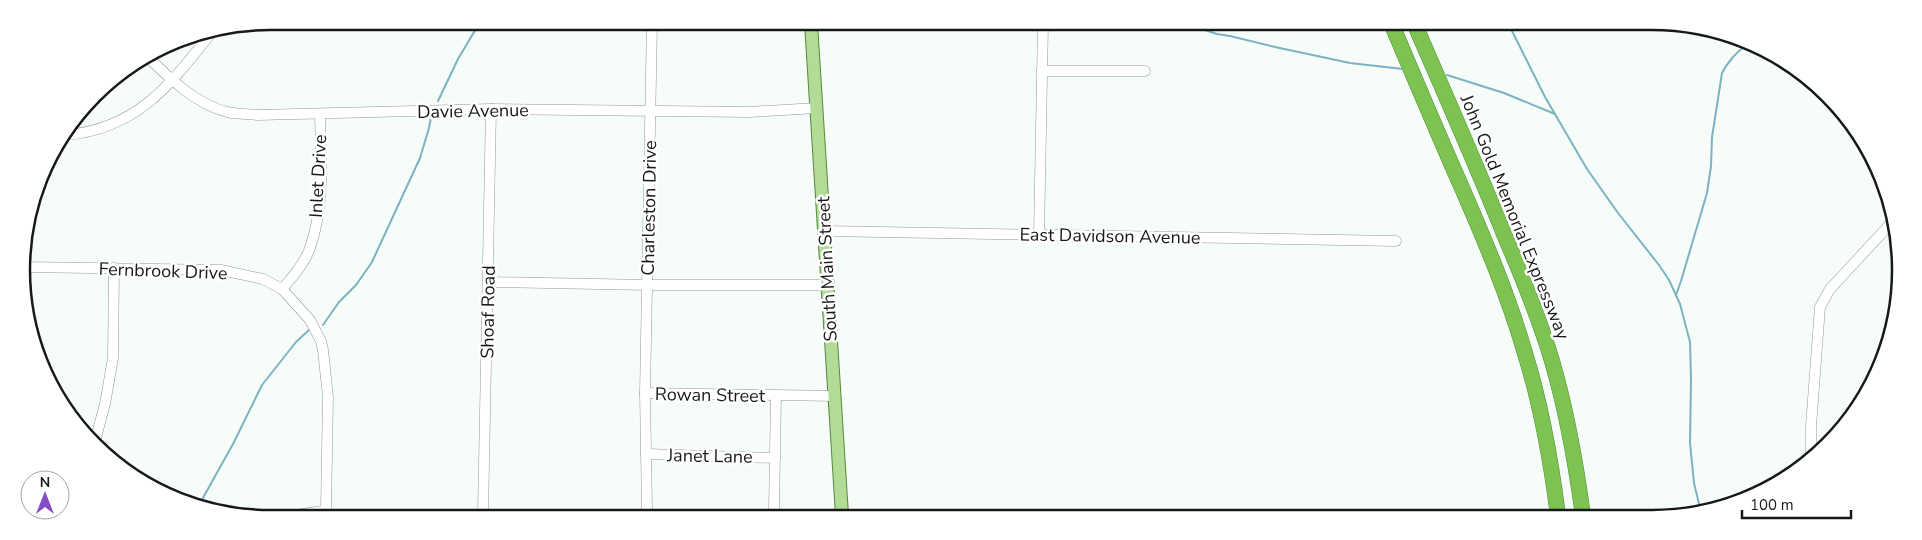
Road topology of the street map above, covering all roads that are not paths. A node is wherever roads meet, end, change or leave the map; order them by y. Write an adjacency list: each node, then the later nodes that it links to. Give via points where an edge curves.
1 (652, 30): 13 (street, Charleston Drive)
2 (812, 30): 11 (main road, South Main Street)
3 (1043, 30): 8 (street)
4 (1394, 30): 38 (highway, via 1504,289 1543,422)
5 (1417, 30): 39 (highway, John Gold Memorial Expressway, via 1534,306 1566,417)
6 (207, 38): 10 (street)
7 (152, 61): 10 (street, Davie Avenue)
8 (1042, 71): 9 (street); 18 (street)
9 (1145, 71)
10 (172, 81): 14 (street, Davie Avenue, via 196,98 227,112 258,116); 15 (street, via 150,102 125,118 91,132)
11 (817, 108): 13 (street, Davie Avenue); 17 (main road, South Main Street)
12 (491, 109): 13 (street, Davie Avenue); 14 (street, Davie Avenue); 22 (street, Shoaf Road)
13 (651, 112): 23 (street, Charleston Drive)
14 (320, 114): 25 (street, Inlet Drive, via 319,211 310,249)
15 (72, 134)
16 (1888, 227): 30 (street, via 1830,289 1820,307)
17 (825, 231): 18 (street, East Davidson Avenue); 24 (main road, South Main Street)
18 (1039, 235): 19 (street, East Davidson Avenue)
19 (1396, 241)
20 (30, 266): 21 (street, Fernbrook Drive)
21 (114, 268): 25 (street, Fernbrook Drive, via 220,270 263,279); 29 (street, via 113,358)
22 (489, 282): 23 (street); 34 (street, Shoaf Road)
23 (648, 285): 24 (street); 26 (street, Charleston Drive)
24 (827, 285): 28 (main road, South Main Street)
25 (282, 289): 33 (street, Fernbrook Drive, via 302,309 317,332 323,350 328,397)
26 (645, 393): 27 (street, Rowan Street); 31 (street, Rowan Street)
27 (776, 396): 28 (street, Rowan Street); 32 (street, Rowan Street)
28 (835, 396): 37 (main road, South Main Street)
29 (96, 436)
30 (1811, 449)
31 (646, 454): 32 (street, Janet Lane); 35 (street, Rowan Street)
32 (775, 458): 36 (street, Rowan Street)
33 (324, 510)
34 (483, 510)
35 (647, 510)
36 (774, 510)
37 (842, 510)
38 (1557, 510)
39 (1582, 510)

